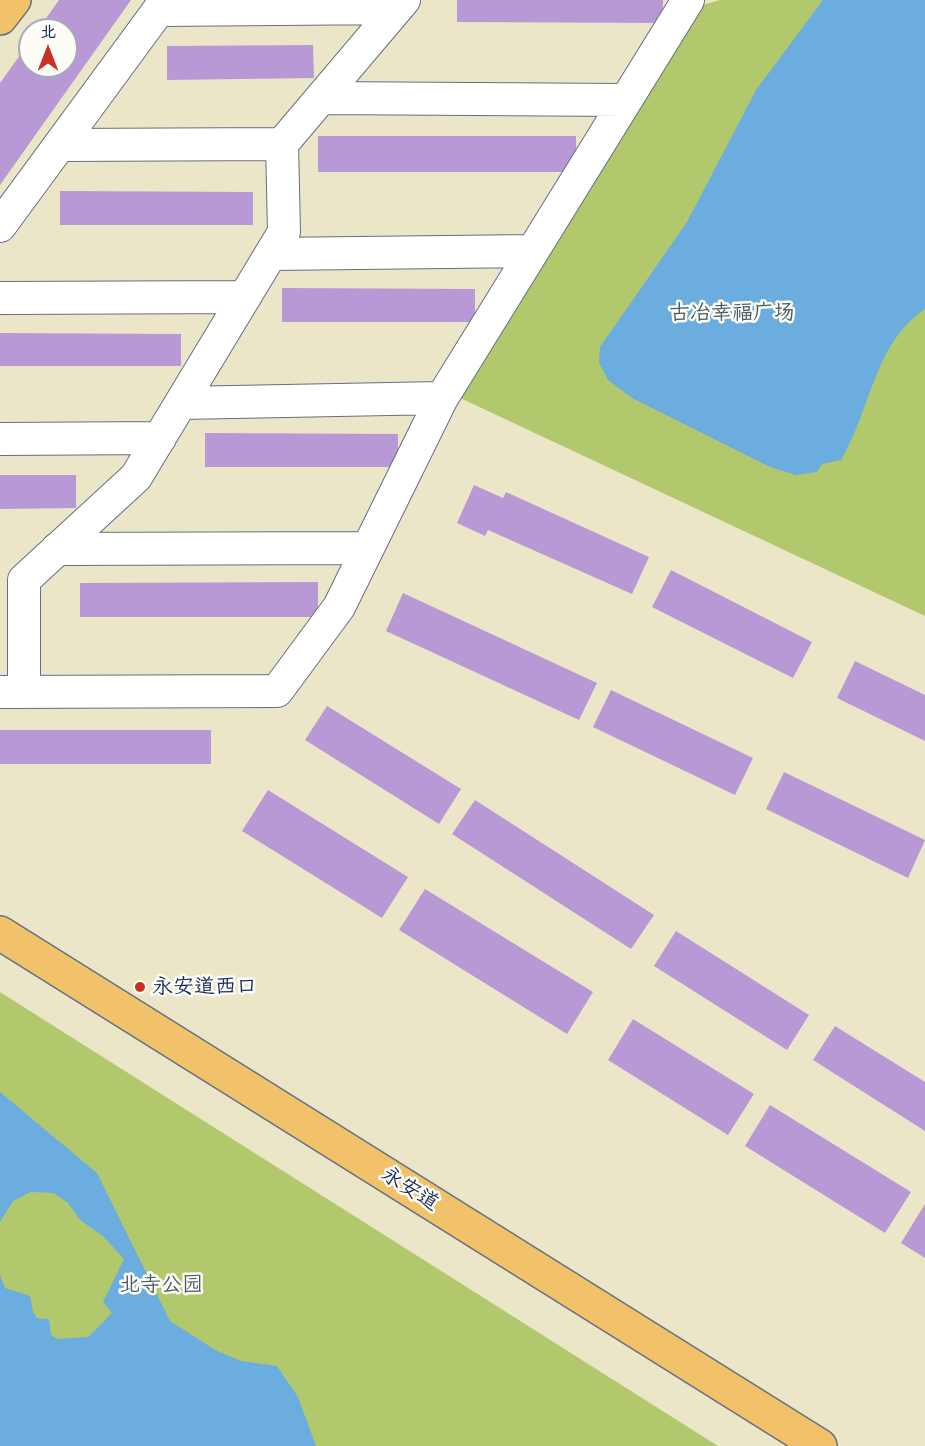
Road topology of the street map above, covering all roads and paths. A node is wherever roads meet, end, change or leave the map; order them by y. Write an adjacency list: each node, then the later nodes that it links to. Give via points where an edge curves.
1 (14, 0): 5 (main road)
2 (688, 0): 7 (street)
3 (400, 4): 4 (street); 6 (street)
4 (163, 5): 9 (street)
5 (0, 18)
6 (321, 98): 7 (street); 8 (street)
7 (625, 100): 11 (street)
8 (282, 144): 9 (street); 12 (street, via 284,232)
9 (60, 145): 10 (street)
10 (0, 226)
11 (532, 251): 12 (street); 15 (street)
12 (271, 254): 13 (street)
13 (245, 297): 14 (street); 16 (street)
14 (0, 298)
15 (442, 398): 16 (street); 19 (street)
16 (181, 403): 17 (street)
17 (160, 438): 18 (street); 20 (street, via 136,477)
18 (0, 439)
19 (368, 548): 20 (street); 22 (street, via 339,607 277,691)
20 (57, 549): 21 (street)
21 (12, 580): 22 (street)
22 (12, 692)
23 (0, 933): 24 (main road, 永安道)
24 (820, 1446)

